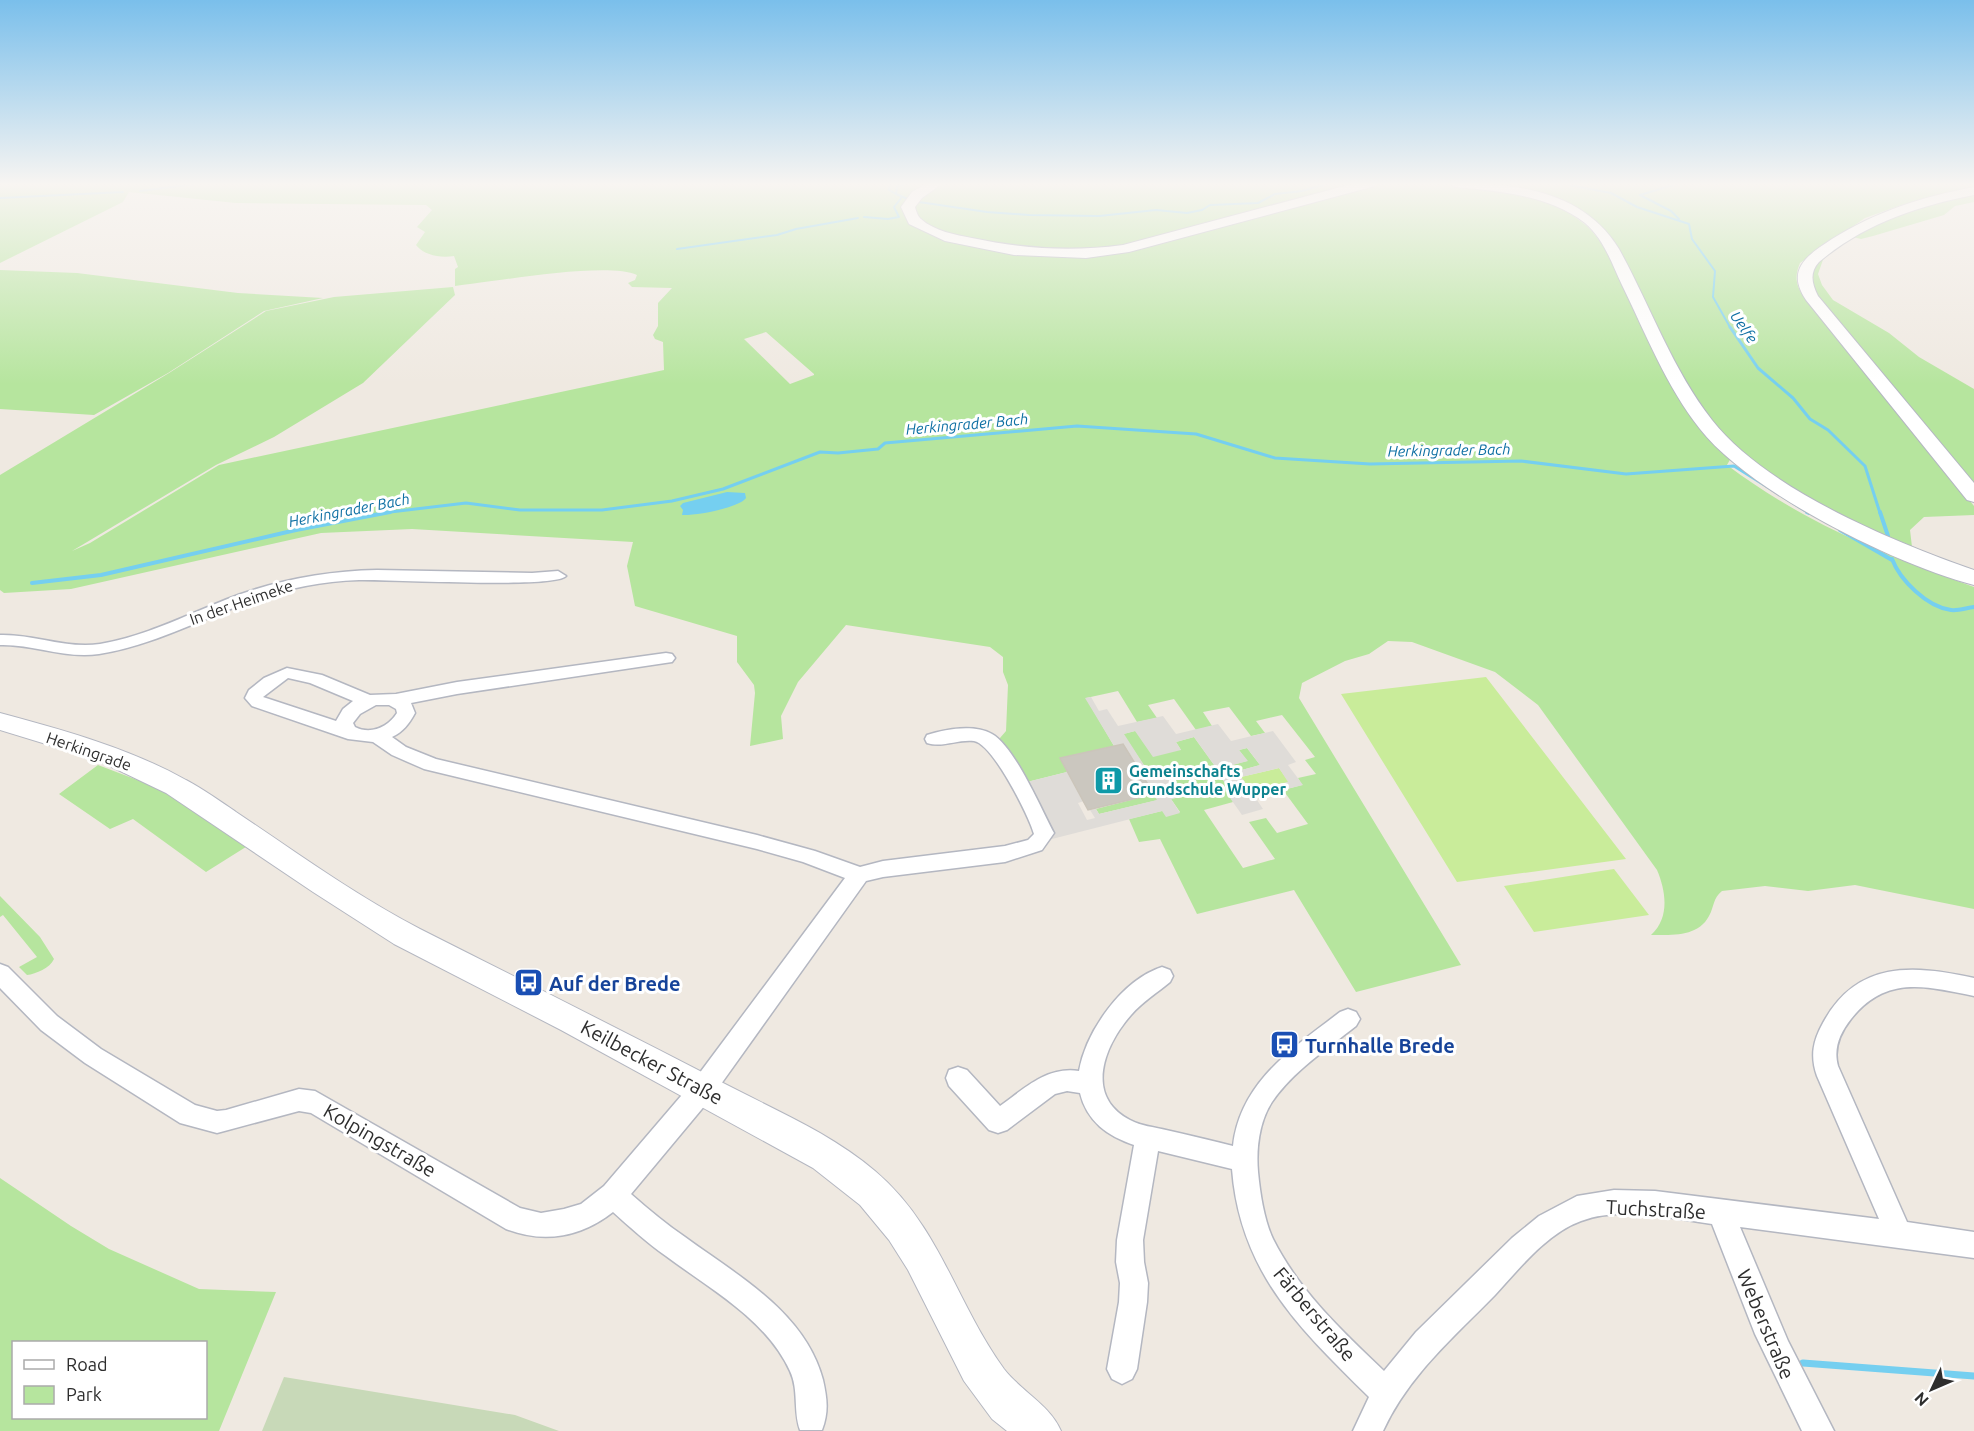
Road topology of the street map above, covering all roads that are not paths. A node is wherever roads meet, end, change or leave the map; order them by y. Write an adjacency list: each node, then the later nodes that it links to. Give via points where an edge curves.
1 (1021, 250): 2 (main road, via 1056,254)
2 (1119, 250)
3 (1613, 250): 7 (main road, via 1704,423 1730,451 1833,518 1890,546)
4 (1828, 250): 5 (main road, via 1805,269 1807,290)
5 (1974, 496)
6 (558, 576): 8 (street, In der Heimeke, via 328,576 270,590 148,636 97,649 73,651)
7 (1974, 578)
8 (0, 640)
9 (666, 658): 10 (street)
10 (396, 700): 11 (street); 14 (street, via 406,709 404,718)
11 (369, 702): 13 (street, via 346,717); 13 (street, via 295,672 279,676 255,694 258,702)
12 (0, 721): 16 (main road, Herkingrade, via 104,753)
13 (347, 731): 14 (street, via 357,736)
14 (377, 736): 17 (street, via 430,764 757,842)
15 (934, 739): 17 (street, via 976,736 992,742 1044,833 1042,838 1030,847 1005,854)
16 (176, 786): 24 (main road, Keilbecker Straße, via 405,935)
17 (859, 875): 24 (street)
18 (0, 973): 27 (street, Kolpingstraße, via 67,1037 189,1115 217,1122 298,1100 315,1102 484,1203 527,1224 542,1226 589,1214)
19 (1162, 976): 23 (street, via 1113,1020 1096,1052)
20 (1974, 987): 29 (street, via 1904,976 1887,979 1852,1002 1826,1040 1824,1059)
21 (1348, 1019): 26 (street, Färberstraße, via 1274,1081 1254,1115)
22 (958, 1078): 23 (street, via 998,1122 1048,1085 1067,1080)
23 (1090, 1084): 25 (street, via 1097,1105 1111,1121 1126,1131)
24 (702, 1090): 27 (street, Kolpingstraße); 34 (main road, Keilbecker Straße, via 826,1156 876,1196 911,1240 990,1384)
25 (1148, 1137): 26 (street); 31 (street, via 1130,1240 1133,1302)
26 (1244, 1160): 32 (street, Färberstraße, via 1253,1216 1275,1269 1324,1329)
27 (613, 1195): 33 (street, via 654,1231 756,1306 783,1333 804,1366 812,1395)
28 (1721, 1213): 29 (street, Tuchstraße); 32 (street, Tuchstraße, via 1615,1203 1567,1214 1530,1242 1437,1330); 36 (street, Weberstraße, via 1780,1359)
29 (1899, 1234): 30 (street, Tuchstraße)
30 (1974, 1245)
31 (1122, 1369)
32 (1385, 1392): 35 (street, Tuchstraße)
33 (812, 1419)
34 (1040, 1431)
35 (1368, 1431)
36 (1819, 1431)

